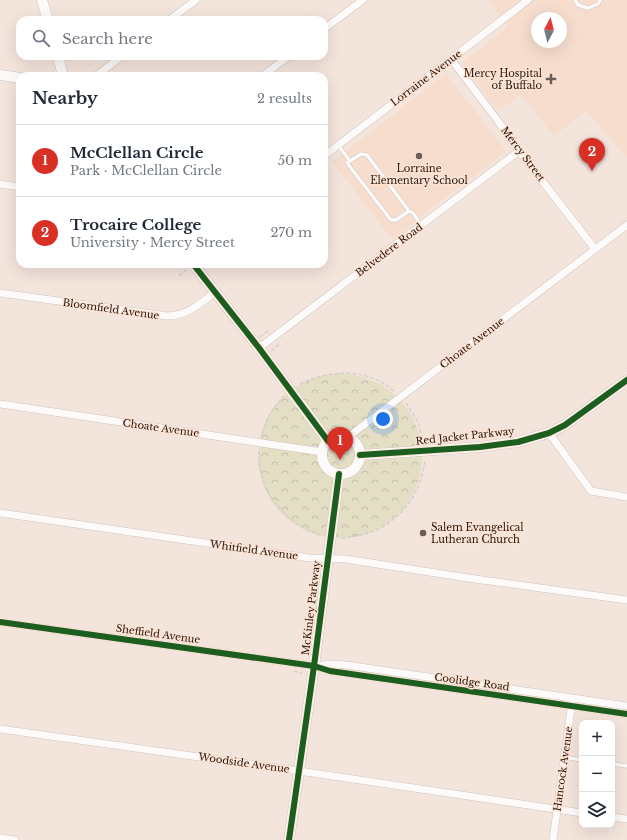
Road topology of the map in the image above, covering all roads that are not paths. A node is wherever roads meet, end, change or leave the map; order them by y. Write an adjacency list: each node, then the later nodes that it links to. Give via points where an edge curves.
1 (42, 0): 7 (street)
2 (196, 0): 8 (street)
3 (363, 0): 9 (street)
4 (528, 0): 10 (street, Lorraine Avenue)
5 (575, 0): 6 (lane, via 588,8 598,4)
6 (600, 0)
7 (47, 16)
8 (175, 16)
9 (328, 26)
10 (451, 59): 19 (street, Lorraine Avenue); 20 (street, Mercy Street)
11 (59, 60): 14 (street)
12 (117, 60): 15 (street)
13 (284, 60): 16 (street)
14 (62, 72)
15 (101, 72)
16 (267, 72)
17 (0, 75): 18 (street)
18 (16, 77)
19 (338, 145): 21 (street, Lorraine Avenue); 22 (lane)
20 (519, 151): 27 (street, Belvedere Road); 28 (street, Mercy Street)
21 (328, 153)
22 (350, 161): 25 (lane, via 361,154 367,155); 25 (lane, via 347,163 391,220 396,220)
23 (0, 184): 24 (street)
24 (16, 186)
25 (409, 211): 27 (lane)
26 (627, 225): 28 (street, Choate Avenue)
27 (421, 226): 32 (street, Belvedere Road)
28 (595, 249): 36 (street, Choate Avenue)
29 (190, 268): 30 (street)
30 (215, 292): 31 (street, Bloomfield Avenue, via 192,310 181,315 167,316); 32 (street)
31 (0, 293)
32 (259, 348): 37 (street)
33 (627, 380): 35 (street, Red Jacket Parkway, via 565,425)
34 (0, 404): 38 (street, Choate Avenue)
35 (549, 432): 39 (street, Red Jacket Parkway, via 502,445); 41 (street, via 591,491)
36 (348, 437): 37 (street, via 336,436); 39 (street, via 356,443)
37 (328, 441): 38 (street)
38 (322, 452): 40 (street, via 326,466)
39 (360, 455): 40 (street, via 355,469)
40 (339, 474): 43 (street, McKinley Parkway)
41 (627, 497)
42 (0, 513): 43 (street, Whitfield Avenue)
43 (327, 559): 44 (street, Whitfield Avenue, via 345,559); 46 (street, McKinley Parkway)
44 (627, 600)
45 (0, 622): 46 (street, Sheffield Avenue)
46 (314, 666): 47 (street, Coolidge Road, via 331,664); 48 (street, Coolidge Road, via 330,671); 58 (street, McKinley Parkway)
47 (452, 681): 48 (street); 49 (street, Coolidge Road)
48 (451, 689): 50 (street, Coolidge Road)
49 (573, 698): 50 (street, Hancock Avenue); 51 (street, Coolidge Road)
50 (572, 706): 52 (street, Coolidge Road); 54 (street, Hancock Avenue)
51 (627, 706)
52 (627, 714)
53 (0, 729): 58 (street, Woodside Avenue)
54 (564, 757): 55 (lane); 59 (street, Hancock Avenue)
55 (579, 760)
56 (615, 764): 57 (lane)
57 (627, 766)
58 (299, 771): 59 (street, Woodside Avenue); 65 (street, McKinley Parkway)
59 (557, 809): 60 (street, Woodside Avenue); 66 (street, Hancock Avenue)
60 (579, 813)
61 (615, 817): 62 (street)
62 (627, 819)
63 (0, 838): 64 (street)
64 (15, 840)
65 (289, 840)
66 (553, 840)

